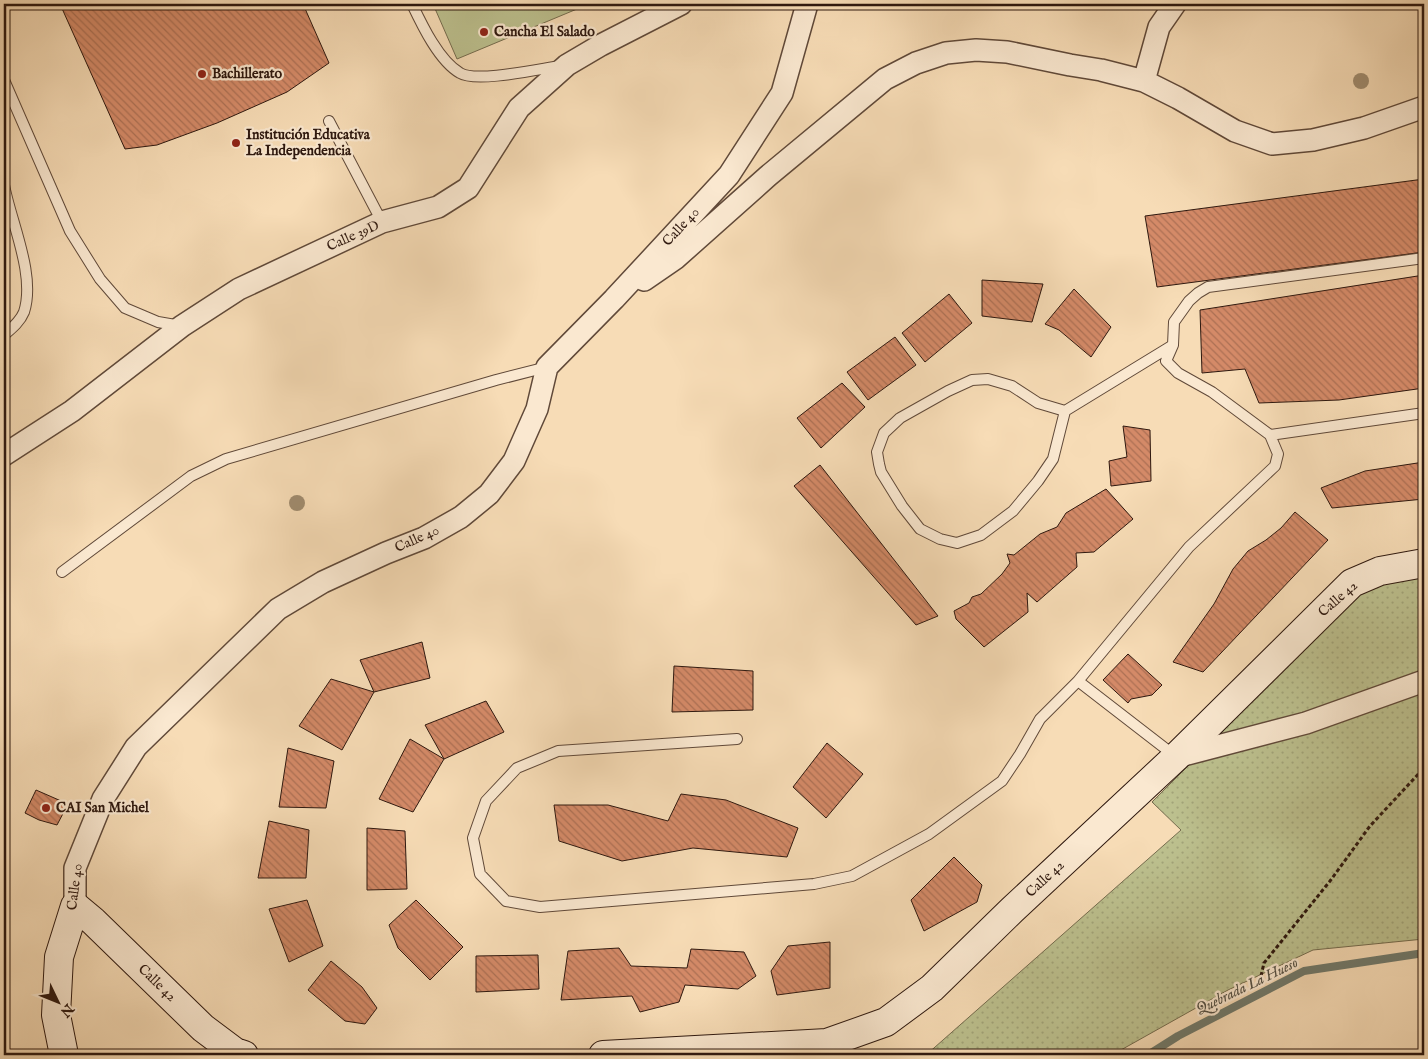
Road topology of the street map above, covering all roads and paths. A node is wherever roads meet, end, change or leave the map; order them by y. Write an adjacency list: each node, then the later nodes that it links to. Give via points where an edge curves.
1 (412, 4): 5 (lane, via 446,61 461,74 482,78)
2 (681, 4): 5 (street, Calle 39D)
3 (807, 4): 13 (street, Calle 40, via 782,93 729,175)
4 (1175, 4): 7 (street, via 1159,27)
5 (567, 65): 11 (street, Calle 39D, via 519,108 468,188 438,207)
6 (4, 80): 14 (lane, via 70,231 100,280 126,308 158,322)
7 (1144, 81): 8 (street, via 1234,131 1272,144 1313,140 1364,128); 13 (street, via 1006,52 946,53 916,63 885,78 676,258)
8 (1424, 107)
9 (329, 120): 11 (lane)
10 (4, 185): 15 (lane, via 24,261 27,291 24,312)
11 (382, 222): 14 (street, Calle 39D, via 239,289)
12 (1424, 258): 16 (lane, via 1208,287 1189,301 1174,322)
13 (614, 299): 17 (street, Calle 40)
14 (182, 326): 21 (street, Calle 39D, via 72,411)
15 (4, 335)
16 (1173, 345): 18 (lane); 20 (lane, via 1166,361 1178,373 1212,392)
17 (548, 367): 23 (lane, via 226,459 191,476); 29 (street, Calle 40, via 537,409 514,461 489,494 462,517 424,538 324,582 278,608 136,747 103,800 75,868)
18 (1065, 411): 18 (lane, via 1038,403 1012,386 988,379 972,380 900,418 884,433 877,452 879,464 902,506 920,529 940,540 957,543 981,535 1013,511 1038,481 1053,459)
19 (1424, 413): 20 (lane)
20 (1270, 436): 25 (lane, via 1278,454 1275,466 1189,547)
21 (4, 455)
22 (1424, 562): 27 (street, Calle 42, via 1380,571 1352,583)
23 (62, 572)
24 (1424, 680): 27 (street, via 1306,723)
25 (1078, 681): 26 (lane, via 1040,719 1002,781 929,834 852,876 814,884 540,907 506,901 480,874 473,838 486,801 518,768 558,751); 27 (lane)
26 (737, 739)
27 (1176, 757): 33 (street, Calle 42, via 932,988 886,1022 826,1043)
28 (1424, 768): 30 (path, via 1370,826 1264,963)
29 (75, 906): 31 (street, Calle 40, via 59,956 56,1015); 32 (street, Calle 42, via 94,920 203,1028)
30 (1261, 976)
31 (64, 1055)
32 (244, 1055)
33 (603, 1055)

